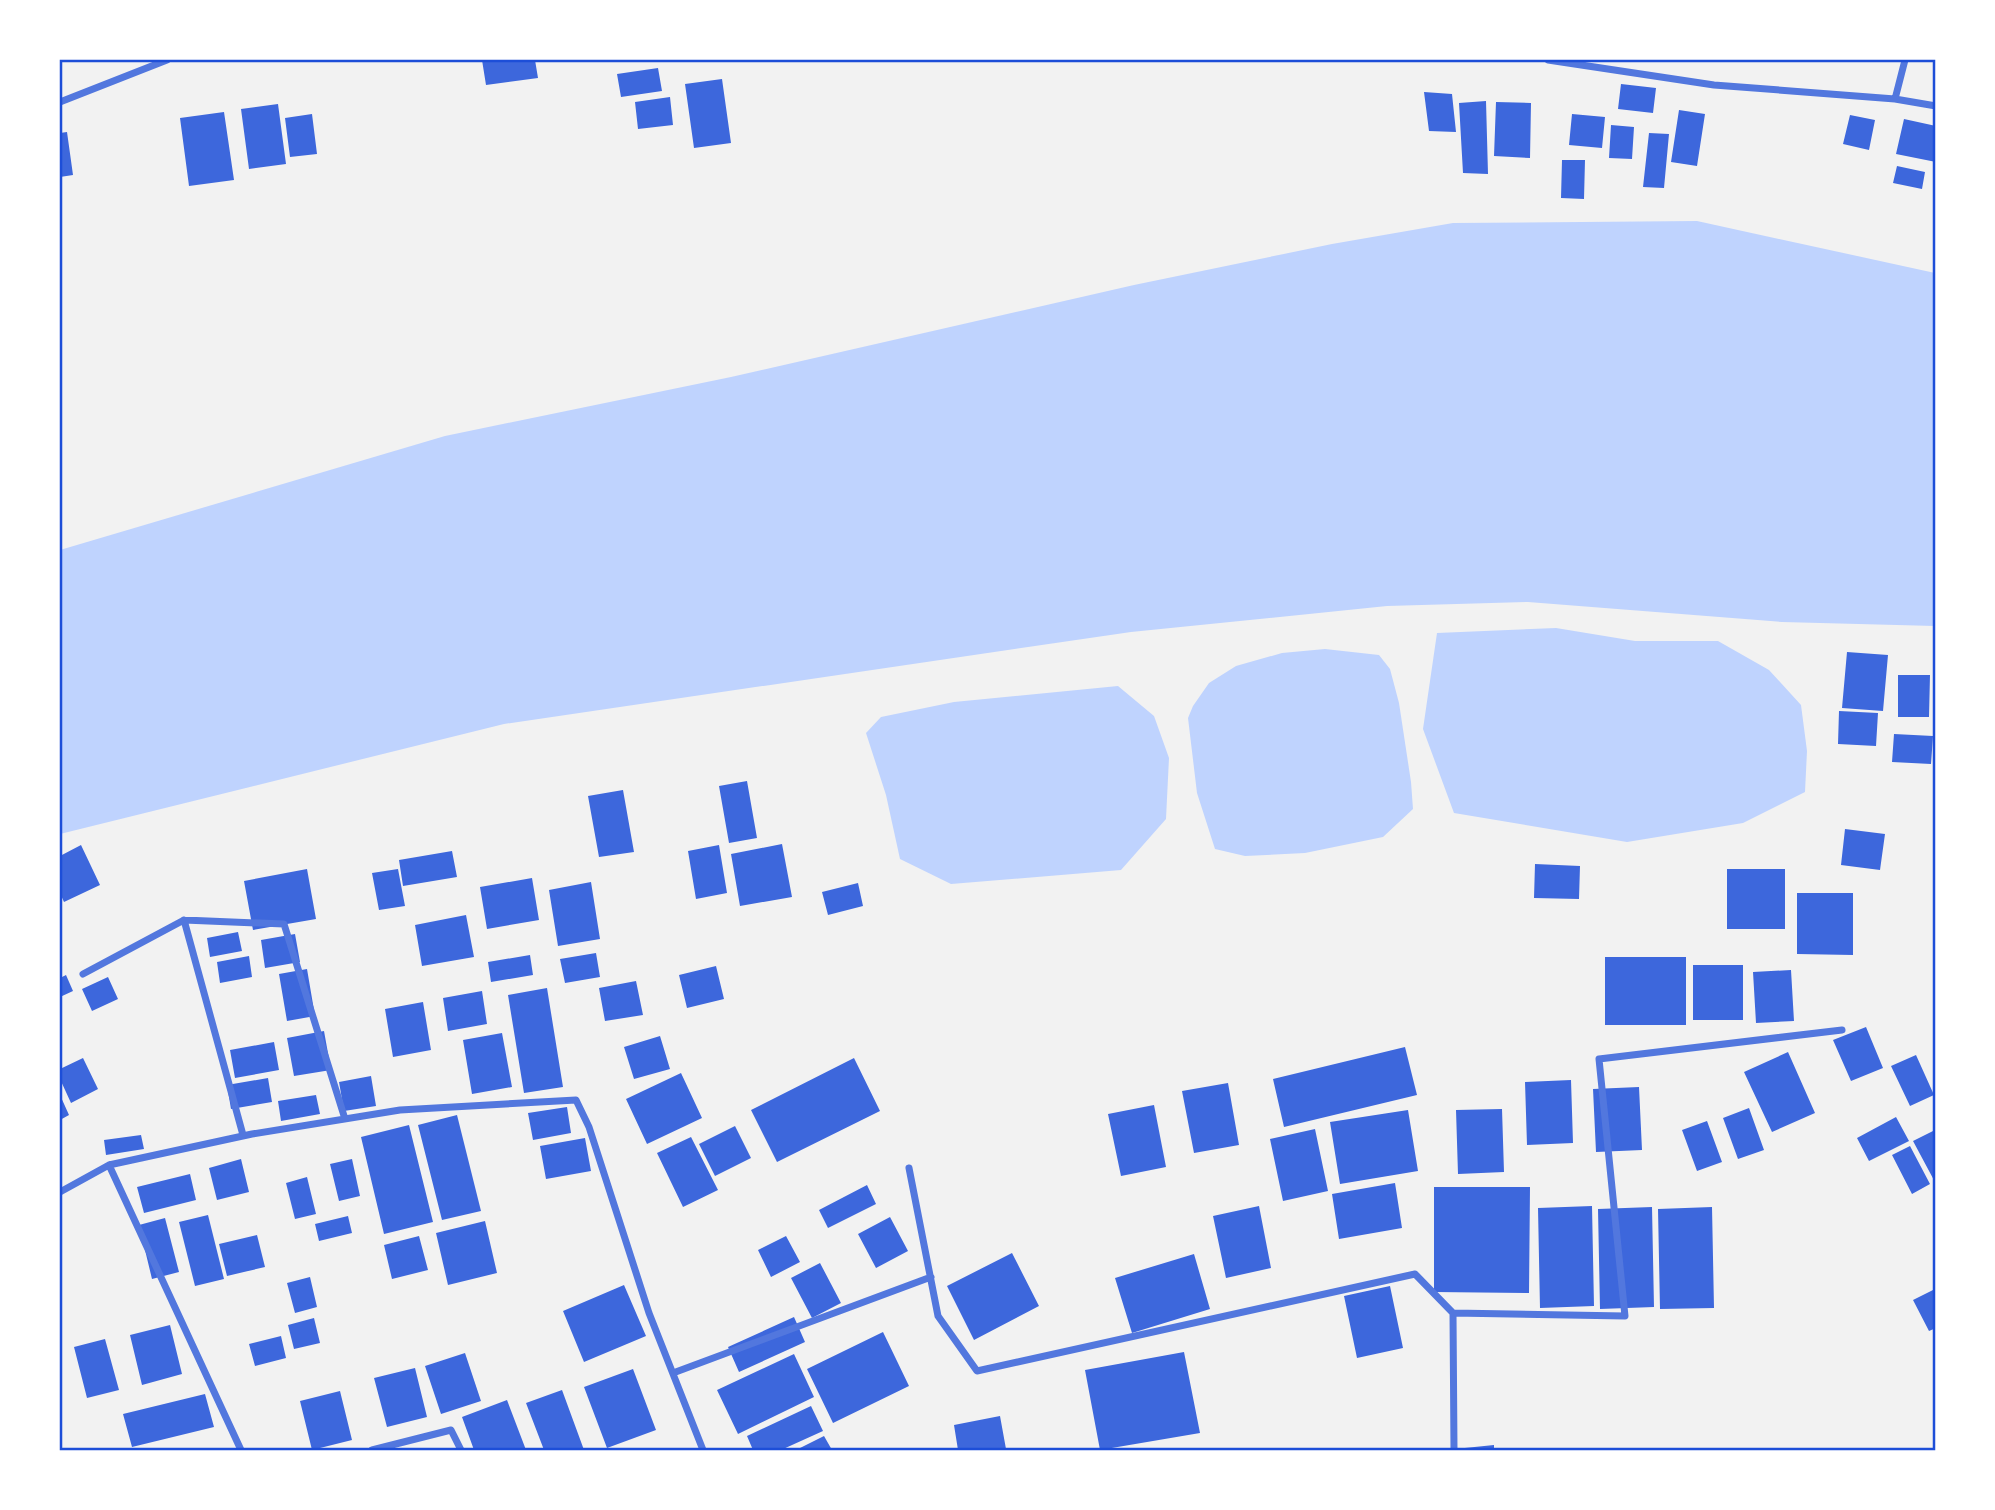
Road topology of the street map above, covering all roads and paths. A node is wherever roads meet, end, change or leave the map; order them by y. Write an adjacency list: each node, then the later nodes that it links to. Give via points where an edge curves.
1 (167, 60): 5 (street)
2 (1548, 60): 4 (street, via 1714,85)
3 (1905, 60): 4 (street)
4 (1895, 99): 6 (street)
5 (60, 102)
6 (1936, 106)
7 (184, 920): 8 (street); 10 (street, via 284,924); 11 (street)
8 (83, 974)
9 (1842, 1030): 16 (street, via 1599,1059 1625,1316)
10 (345, 1119): 11 (street); 17 (street, via 400,1110 576,1100)
11 (243, 1136): 12 (street)
12 (109, 1165): 14 (street); 18 (street)
13 (909, 1168): 15 (street)
14 (60, 1192)
15 (930, 1277): 16 (street, via 938,1316 977,1371 1415,1274); 17 (street)
16 (1453, 1313): 22 (street)
17 (673, 1373): 21 (street)
18 (240, 1451)
19 (372, 1451): 20 (street, via 452,1430)
20 (461, 1451)
21 (703, 1451)
22 (1454, 1451)

